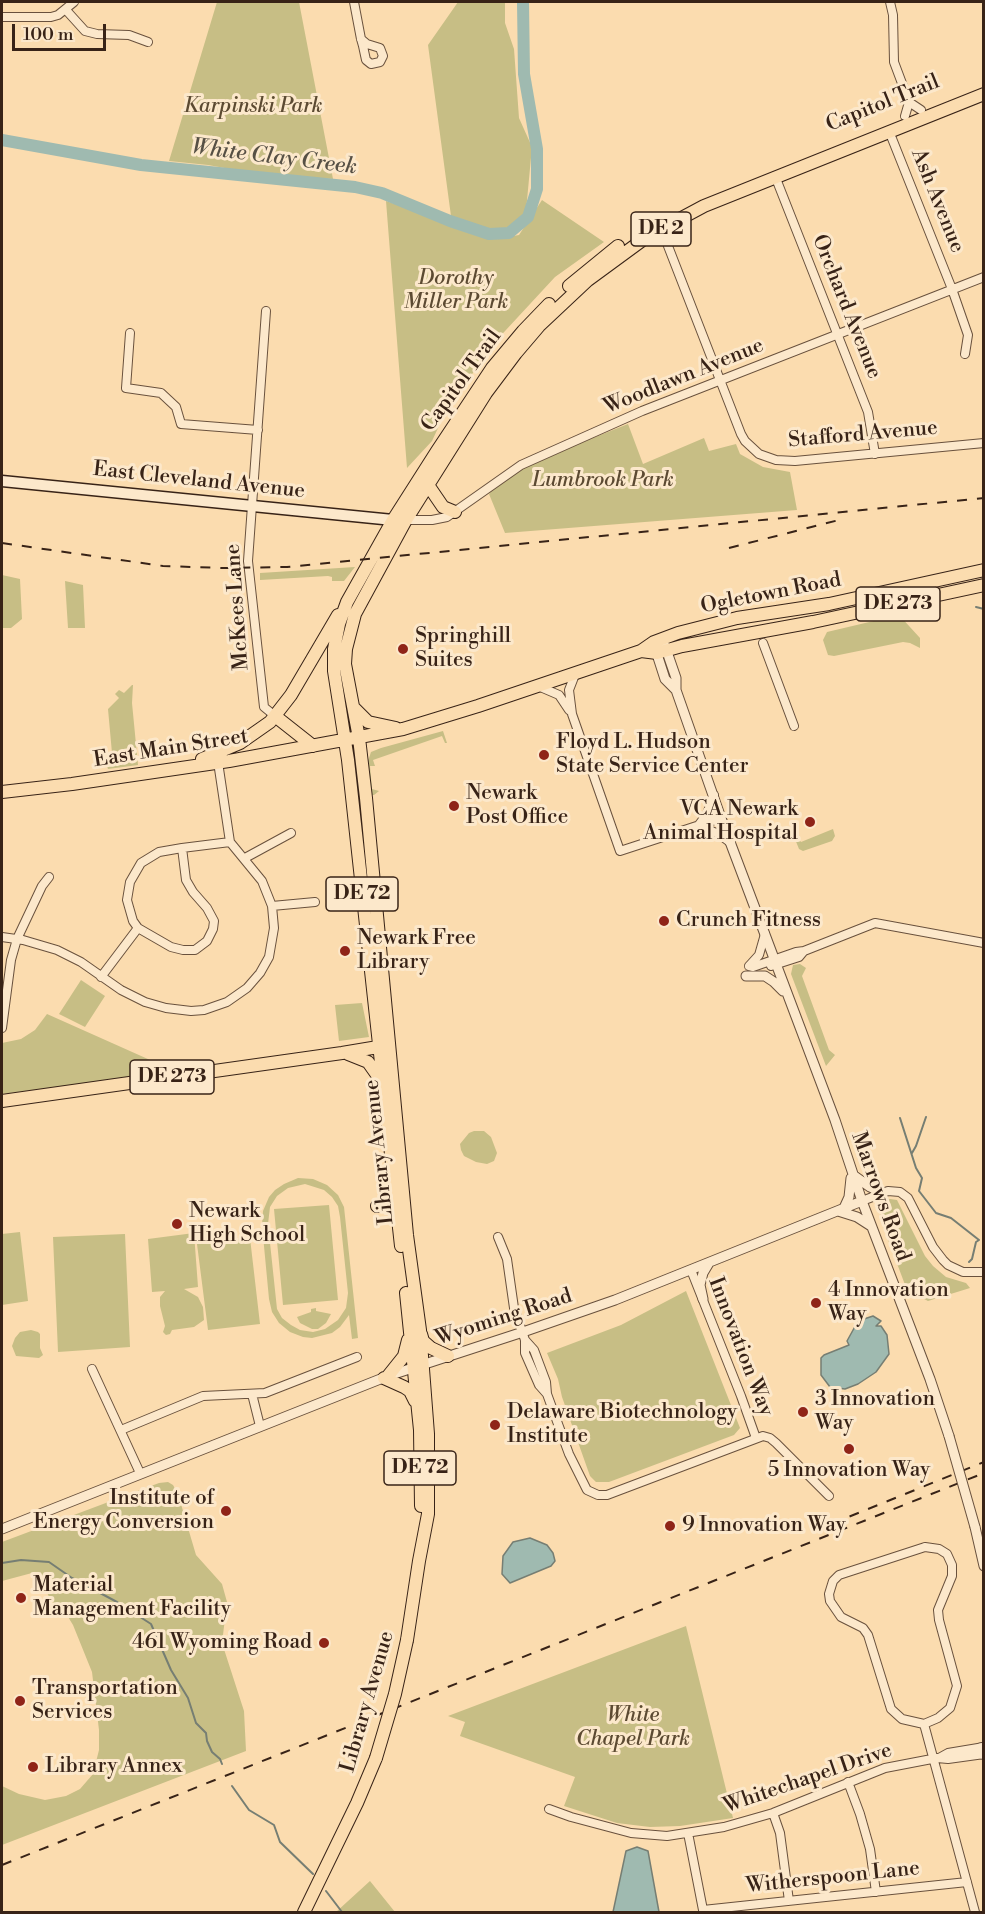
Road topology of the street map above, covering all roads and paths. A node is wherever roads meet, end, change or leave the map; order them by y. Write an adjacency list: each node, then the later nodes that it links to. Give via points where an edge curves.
1 (74, 2): 4 (street)
2 (354, 2): 6 (street)
3 (890, 2): 10 (street, via 894,62)
4 (66, 10): 5 (street, via 44,19); 7 (street, via 85,31 129,35)
5 (2, 17)
6 (361, 39)
7 (147, 42)
8 (984, 85): 11 (main road, Capitol Trail / DE 2)
9 (984, 94): 13 (main road, Capitol Trail / DE 2)
10 (909, 102): 11 (street); 12 (street)
11 (921, 110): 12 (main road, Capitol Trail / DE 2)
12 (905, 116): 30 (main road, Capitol Trail / DE 2, via 699,199 599,260 544,309 498,361)
13 (889, 131): 14 (main road, Capitol Trail / DE 2); 17 (street, Ash Avenue)
14 (775, 176): 15 (main road, Capitol Trail / DE 2); 20 (street, Orchard Avenue)
15 (661, 228): 22 (street, Stafford Avenue); 27 (main road, Capitol Trail / DE 2, via 605,266 539,326 486,393)
16 (984, 277): 17 (street, Woodlawn Avenue)
17 (952, 289): 20 (street, Woodlawn Avenue); 21 (street, Ash Avenue, via 968,335)
18 (266, 311): 23 (street, McKees Lane)
19 (130, 333): 23 (street, via 126,388 161,393 176,407 181,423)
20 (837, 335): 22 (street, Woodlawn Avenue); 25 (street, Orchard Avenue, via 870,418)
21 (965, 354)
22 (721, 381): 25 (street, Stafford Avenue, via 745,441 768,458 795,461); 29 (street, Woodlawn Avenue, via 520,465)
23 (258, 430): 28 (street, McKees Lane)
24 (984, 442): 25 (street, Stafford Avenue)
25 (875, 454)
26 (2, 481): 28 (main road, East Cleveland Avenue)
27 (428, 485): 29 (main road, via 443,507); 31 (main road, Capitol Trail / DE 2)
28 (253, 505): 30 (main road, East Cleveland Avenue); 45 (street, McKees Lane, via 248,561 250,590 264,707)
29 (455, 512): 31 (street, Woodlawn Avenue, via 432,520)
30 (393, 520): 31 (main road); 36 (main road, Capitol Trail / DE 2)
31 (406, 520): 43 (main road, Capitol Trail / DE 2, via 351,624 345,657)
32 (984, 570): 33 (main road, Ogletown Road / DE 273)
33 (931, 581): 35 (main road, Ogletown Road / DE 273); 37 (main road, via 931,588 891,598)
34 (984, 585): 37 (main road, Ogletown Road / DE 273)
35 (885, 592): 38 (main road, via 854,605 822,611 814,616); 40 (main road, Ogletown Road / DE 273, via 736,618)
36 (347, 602): 45 (main road); 49 (main road, Capitol Trail / DE 2, via 333,660)
37 (868, 610): 38 (main road, Ogletown Road / DE 273)
38 (813, 622): 40 (main road, Ogletown Road / DE 273)
39 (763, 643): 46 (street)
40 (660, 646): 41 (main road, Ogletown Road / DE 273); 54 (street, Marrows Road, via 665,679 676,690)
41 (576, 672): 42 (main road, Ogletown Road / DE 273); 44 (street, via 568,694)
42 (538, 686): 44 (street, via 559,695); 47 (main road, Ogletown Road / DE 273)
43 (352, 706): 47 (main road, via 368,722); 48 (main road, Capitol Trail / DE 2)
44 (572, 714): 56 (street, via 620,851)
45 (275, 716): 50 (main road); 52 (main road, via 240,743)
46 (795, 726)
47 (403, 729): 48 (main road, Ogletown Road / DE 273)
48 (359, 738): 49 (main road, Ogletown Road / DE 273); 75 (main road, Library Avenue / DE 72)
49 (346, 740): 50 (main road, East Main Street / DE 273); 75 (main road, Library Avenue / DE 72)
50 (313, 747): 51 (main road, East Main Street / DE 273)
51 (218, 762): 52 (main road, East Main Street / DE 273); 58 (street)
52 (172, 769): 53 (main road, East Main Street / DE 273)
53 (2, 792)
54 (714, 795): 55 (street, Marrows Road); 56 (street)
55 (721, 818): 56 (street); 59 (street, Marrows Road)
56 (698, 826): 59 (street)
57 (291, 833): 61 (street)
58 (230, 842): 60 (street); 61 (street)
59 (731, 843): 66 (street, Marrows Road)
60 (182, 848): 65 (street, via 152,854 133,874 127,900); 65 (street, via 186,880 214,921 210,935 201,947 183,950)
61 (245, 858): 64 (street, via 262,881)
62 (49, 877): 68 (street)
63 (315, 902): 64 (street)
64 (272, 906): 72 (street, via 269,957 247,988 217,1007 191,1011 166,1008 127,993)
65 (138, 928): 72 (street)
66 (765, 934): 70 (street, Marrows Road); 71 (street, via 759,955)
67 (2, 937): 68 (street)
68 (17, 939): 72 (street, via 69,955); 74 (street)
69 (984, 942): 70 (street, via 875,923 804,951 799,957)
70 (775, 962): 71 (street); 73 (street, Marrows Road)
71 (747, 971): 73 (street, via 767,977)
72 (101, 977)
73 (788, 997): 80 (street, Marrows Road)
74 (2, 1028)
75 (384, 1044): 76 (main road, DE 273); 77 (main road, Library Avenue / DE 72); 91 (main road, Library Avenue / DE 72)
76 (342, 1053): 77 (main road, via 368,1062); 78 (main road, DE 273)
77 (382, 1083): 79 (main road, Library Avenue / DE 72)
78 (2, 1101)
79 (387, 1131): 85 (main road, Library Avenue / DE 72); 85 (main road, via 384,1149 388,1197 377,1206 390,1213)
80 (852, 1174): 81 (street); 82 (street, Marrows Road); 83 (street, via 849,1197)
81 (883, 1193): 82 (street, Wyoming Road); 89 (street, via 900,1192 908,1198 933,1246 948,1265 963,1272)
82 (862, 1201): 83 (street, Wyoming Road); 84 (street, Marrows Road)
83 (841, 1210): 84 (street); 87 (street, Wyoming Road)
84 (871, 1226): 107 (street, Marrows Road, bridge, via 949,1436)
85 (398, 1230): 91 (main road, Library Avenue / DE 72)
86 (498, 1237): 92 (street, Innovation Way, via 507,1259 514,1308)
87 (709, 1263): 88 (street, Wyoming Road); 90 (street, via 700,1285)
88 (691, 1270): 90 (street, Innovation Way); 92 (street, Wyoming Road)
89 (984, 1272)
90 (703, 1299): 102 (street, Innovation Way)
91 (415, 1329): 93 (main road, via 427,1345); 95 (main road, Library Avenue / DE 72); 97 (main road, via 404,1356)
92 (524, 1336): 93 (street, Wyoming Road); 102 (street, Innovation Way, via 525,1353 547,1394 580,1479 587,1490 598,1495 607,1495)
93 (448, 1356): 95 (street, Wyoming Road)
94 (357, 1357): 98 (street, via 265,1393)
95 (418, 1366): 97 (street, Wyoming Road); 99 (main road, Library Avenue / DE 72); 106 (main road, Library Avenue / DE 72, via 429,1472 428,1514)
96 (92, 1369): 101 (street)
97 (386, 1377): 99 (main road, via 410,1391); 100 (street, Wyoming Road)
98 (252, 1394): 100 (street); 101 (street, via 203,1396)
99 (417, 1404): 106 (main road, Library Avenue / DE 72)
100 (260, 1426): 103 (street, Wyoming Road)
101 (121, 1430): 103 (street)
102 (756, 1438): 104 (street, Innovation Way, via 770,1438)
103 (140, 1473): 105 (street, Wyoming Road)
104 (829, 1496)
105 (2, 1529)
106 (419, 1561): 118 (main road, Library Avenue / DE 72, bridge, via 407,1640 376,1758)
107 (984, 1566)
108 (924, 1725): 108 (street, via 902,1719 891,1708 868,1635 863,1628 841,1617 830,1601 831,1587 839,1575 925,1547 947,1554 952,1565 952,1576 938,1610 957,1686 950,1708); 110 (street)
109 (983, 1751): 110 (street, Whitechapel Drive, via 948,1753)
110 (935, 1759): 111 (street, Whitechapel Drive, via 885,1768); 115 (street)
111 (848, 1782): 113 (street, Whitechapel Drive); 116 (street, via 870,1849)
112 (549, 1809): 114 (street, Whitechapel Drive, via 631,1833)
113 (772, 1813): 114 (street, Whitechapel Drive); 117 (street, via 780,1833)
114 (688, 1833): 117 (street, Witherspoon Lane, via 703,1910)
115 (967, 1882): 116 (street, Witherspoon Lane); 119 (street)
116 (876, 1892): 117 (street, Witherspoon Lane)
117 (789, 1901)
118 (304, 1912)
119 (975, 1912)

